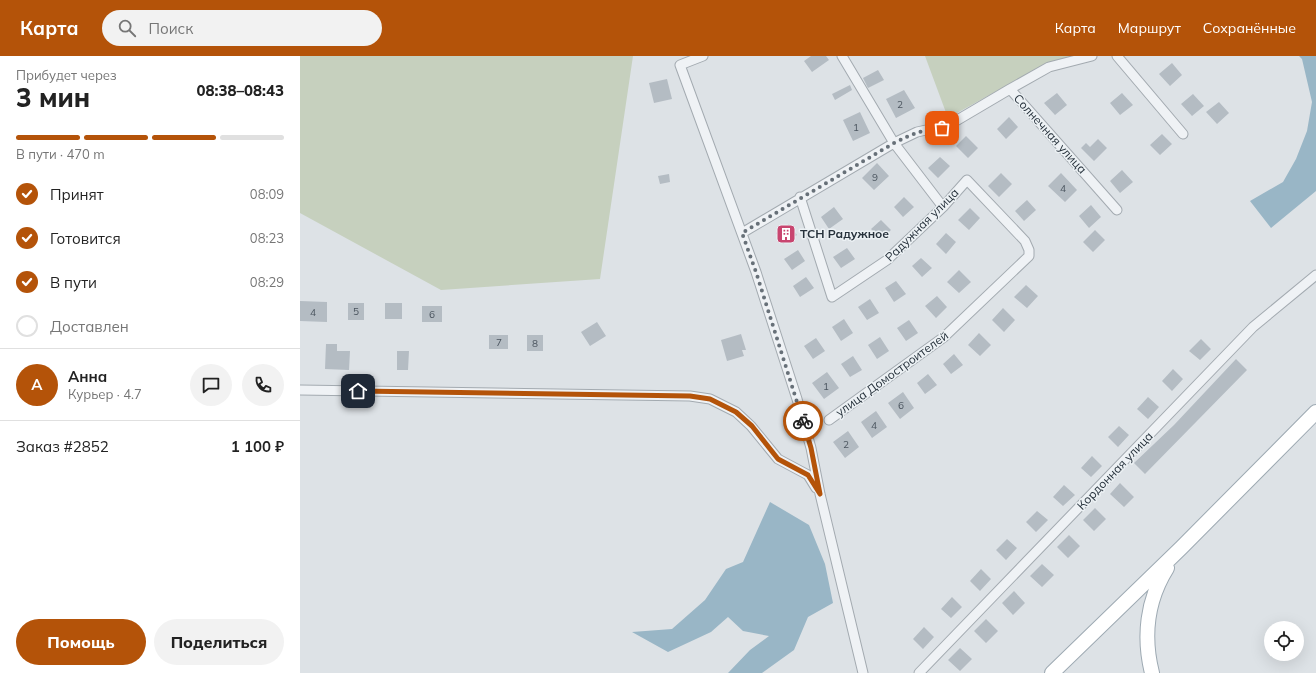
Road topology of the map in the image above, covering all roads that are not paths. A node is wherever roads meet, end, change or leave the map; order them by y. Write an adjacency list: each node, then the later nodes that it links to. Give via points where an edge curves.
1 (703, 56): 11 (street, via 680,65)
2 (842, 56): 7 (street)
3 (1092, 56): 5 (street, Солнечная улица, via 1049,67)
4 (1117, 56): 6 (street)
5 (1010, 89): 7 (street, via 949,125 917,132); 10 (street, Солнечная улица)
6 (1183, 134)
7 (894, 143): 8 (street); 9 (street)
8 (800, 197): 9 (street, Радужная улица, via 832,297 888,260); 11 (street)
9 (943, 207): 12 (street, Радужная улица, via 967,180)
10 (1117, 210)
11 (742, 233): 17 (street, via 797,398)
12 (1025, 241): 16 (street, улица Домостроителей, via 1029,256 944,337)
13 (1316, 275): 20 (street, Кордонная улица, via 1253,327)
14 (300, 390): 17 (street, via 690,396 710,399 736,412 752,426 778,459 808,475)
15 (1316, 412): 18 (main road)
16 (829, 420)
17 (820, 494): 19 (street)
18 (1181, 548): 21 (main road); 22 (main road, via 1166,569 1151,600 1148,645)
19 (863, 673)
20 (919, 673)
21 (1052, 673)
22 (1152, 673)

